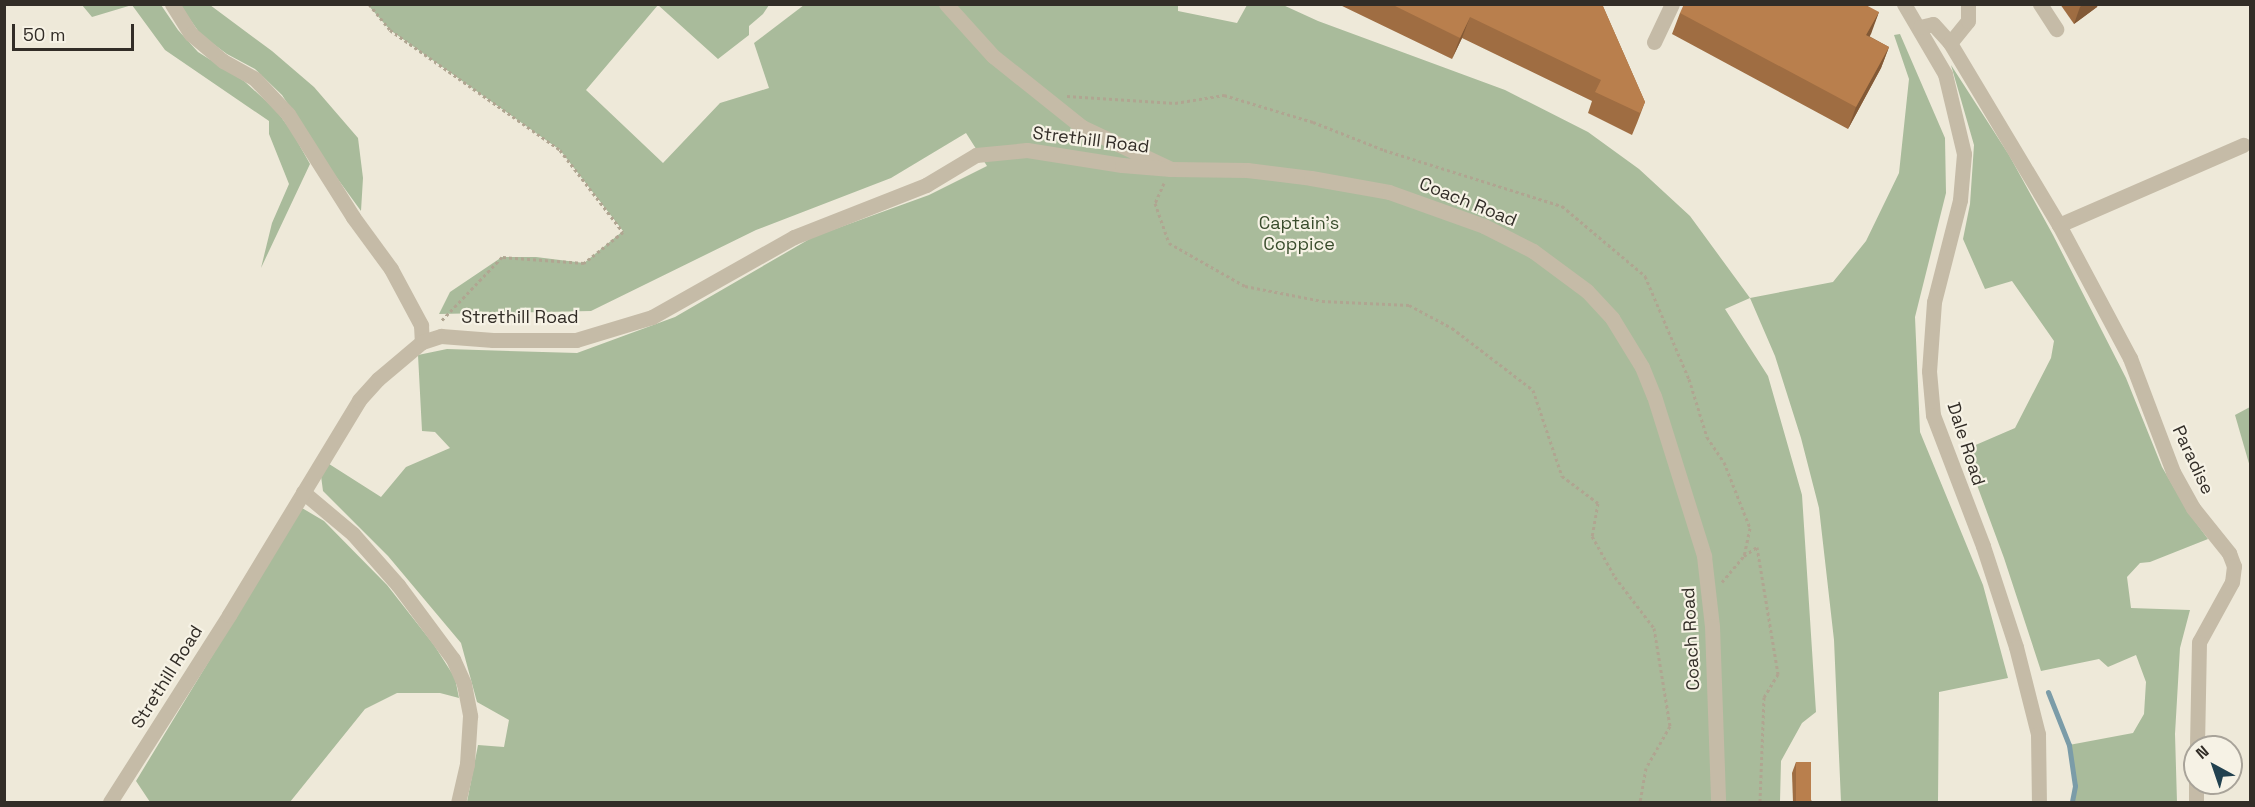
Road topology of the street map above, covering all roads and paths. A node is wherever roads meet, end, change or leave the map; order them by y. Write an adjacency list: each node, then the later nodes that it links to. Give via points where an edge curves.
1 (172, 4): 16 (street, via 191,34 223,61 255,79 288,114 353,217 391,268 421,325)
2 (369, 4): 16 (path, via 390,30 560,150 623,231 584,263 502,257)
3 (946, 4): 12 (street, Coach Road, via 993,56)
4 (1672, 4): 10 (street)
5 (1904, 4): 8 (street, Dale Road)
6 (1968, 4): 11 (street, via 1968,21)
7 (2040, 4): 9 (street)
8 (1920, 27): 11 (street, Paradise, via 1933,24); 26 (street, Dale Road, via 1945,74 1964,154 1960,200 1934,302 1929,371 1933,415 2016,647 2038,734)
9 (2056, 29)
10 (1654, 42)
11 (1950, 43): 15 (street, Paradise)
12 (1039, 94): 14 (street, Coach Road, via 1082,127); 18 (path, via 1174,103 1224,95 1562,207 1645,276 1689,379 1707,437 1724,462 1750,528)
13 (2243, 145): 15 (street)
14 (1171, 169): 16 (street, Strethill Road, via 1028,150 976,155 926,185 784,242 652,317 576,340 441,336); 19 (street, Coach Road, via 1247,170 1389,192 1484,226 1533,251 1587,291 1626,338 1654,396 1704,556); 23 (path, via 1155,203 1169,243 1245,286 1322,301 1409,305 1452,328 1533,390 1562,476 1598,503 1592,536 1615,577 1654,628 1670,726 1646,768)
15 (2059, 225): 20 (street, Paradise, via 2130,358 2173,472 2234,566 2232,582 2199,642)
16 (422, 342): 17 (street, Strethill Road, via 359,400)
17 (303, 492): 21 (street, Strethill Road); 22 (street, via 353,534 398,585 453,659 464,684 471,725)
18 (1744, 556): 19 (path); 25 (path, via 1757,547 1778,674 1764,696)
19 (1709, 591): 24 (street, Coach Road)
20 (2197, 735)
21 (110, 802)
22 (458, 802)
23 (1640, 802)
24 (1718, 802)
25 (1760, 802)
26 (2039, 802)

